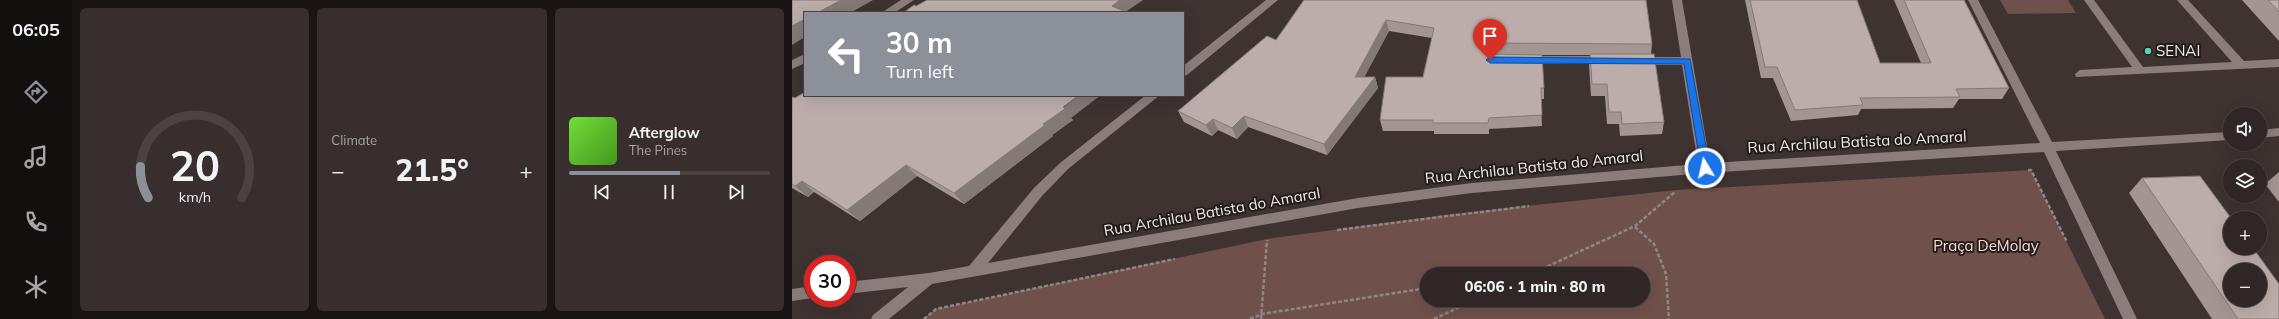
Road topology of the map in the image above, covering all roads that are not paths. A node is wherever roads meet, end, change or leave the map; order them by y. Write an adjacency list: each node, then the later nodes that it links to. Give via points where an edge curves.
1 (909, 0): 7 (street)
2 (1273, 0): 17 (street)
3 (1677, 0): 12 (street)
4 (1973, 0): 23 (street)
5 (2089, 0): 16 (street)
6 (2182, 0): 15 (street)
7 (888, 12)
8 (804, 59): 14 (street)
9 (1514, 60): 10 (street)
10 (1616, 60)
11 (1632, 60): 12 (street)
12 (1687, 61): 24 (street)
13 (2279, 63): 15 (street)
14 (792, 65)
15 (2241, 65): 16 (street)
16 (2140, 70): 18 (street)
17 (1184, 71)
18 (2080, 74)
19 (1153, 96): 25 (street, via 1064,166 1038,192)
20 (2279, 132): 21 (street)
21 (2267, 133)
22 (2223, 136): 23 (street, Rua Archilau Batista do Amaral)
23 (2048, 147): 24 (street, Rua Archilau Batista do Amaral); 31 (street)
24 (1705, 168): 25 (street, Rua Archilau Batista do Amaral, via 1487,187 1358,203)
25 (973, 271): 26 (street, Rua Archilau Batista do Amaral)
26 (929, 278): 27 (street, Rua Archilau Batista do Amaral); 30 (street)
27 (856, 287)
28 (804, 293): 29 (street)
29 (792, 295)
30 (878, 319)
31 (2130, 319)

